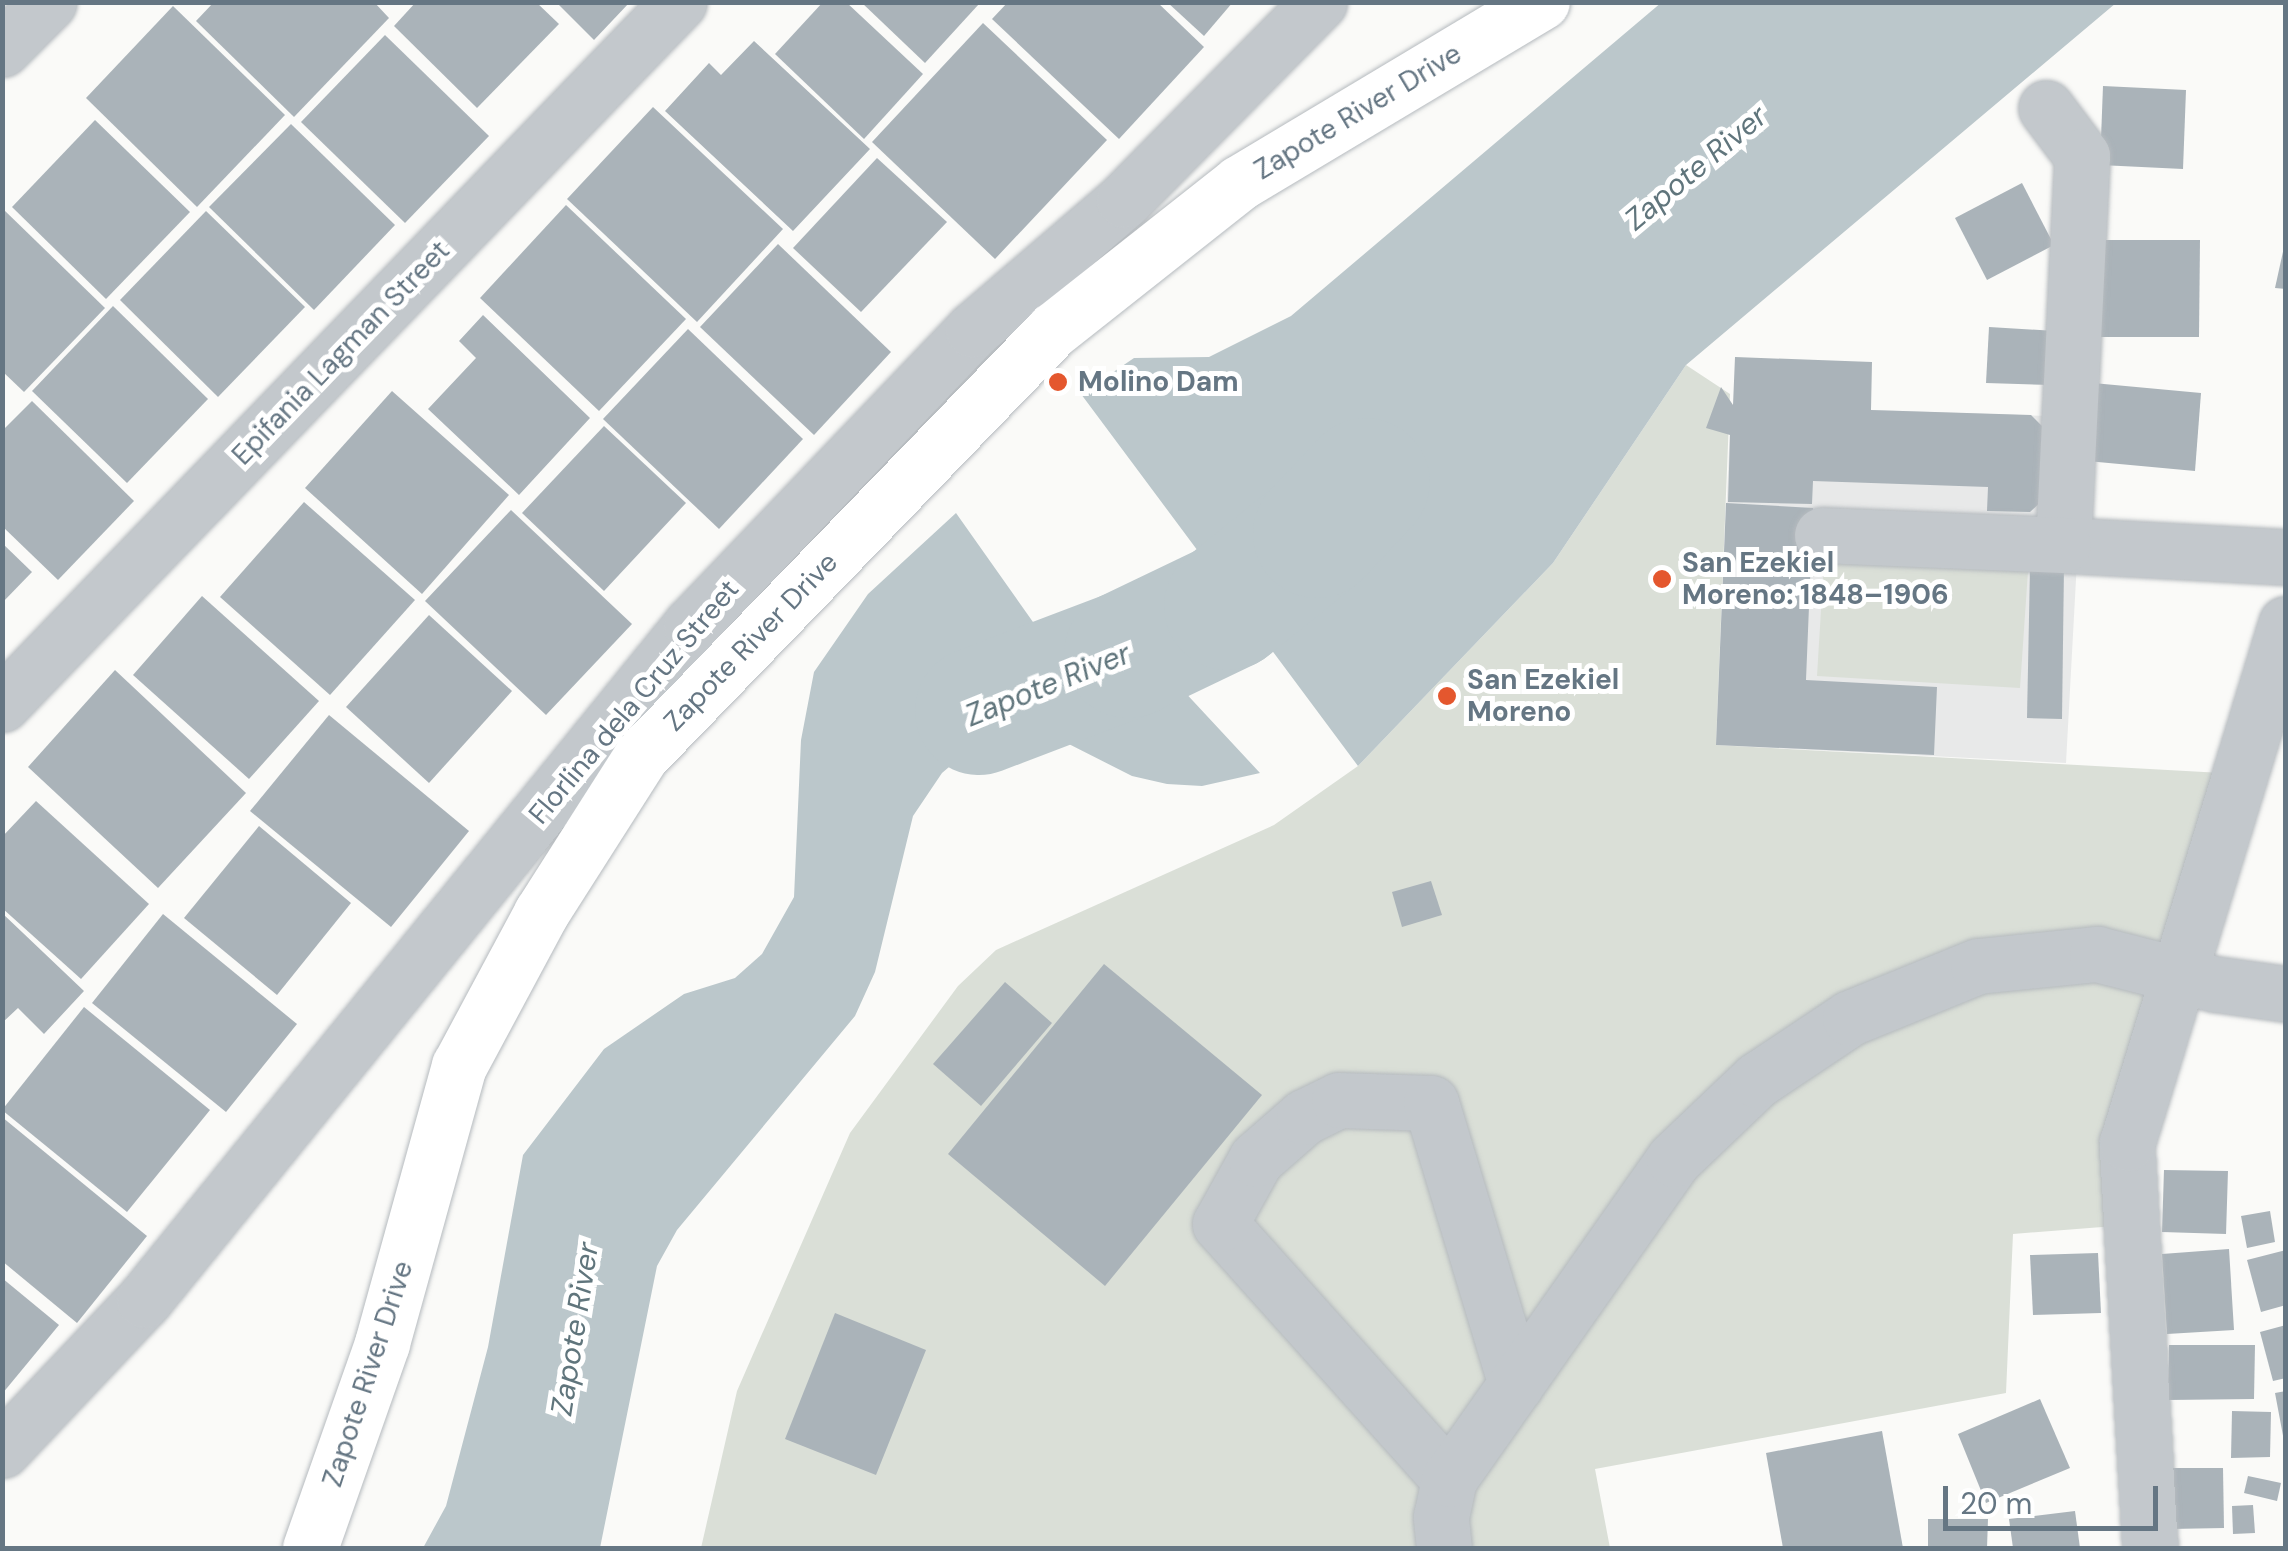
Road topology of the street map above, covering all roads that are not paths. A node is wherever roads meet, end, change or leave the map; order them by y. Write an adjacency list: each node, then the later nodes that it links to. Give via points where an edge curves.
1 (49, 2): 5 (street)
2 (679, 2): 11 (street, Epifania Lagman Street)
3 (1319, 2): 15 (street, Florlina dela Cruz Street, via 1124,200 973,330 691,625 144,1300)
4 (1539, 5): 17 (main road, Zapote River Drive, via 1239,182 1053,330 640,756 541,913 459,1066 382,1343)
5 (2, 49)
6 (2046, 108): 8 (street, via 2082,156)
7 (1822, 535): 8 (street)
8 (2064, 546): 9 (street)
9 (2286, 557)
10 (2286, 624): 12 (street)
11 (2, 704)
12 (2180, 973): 13 (street); 14 (street, via 2097,954 2010,962 1924,984 1850,1018 1758,1080 1698,1131); 19 (street, via 2127,1143)
13 (2286, 994)
14 (1516, 1384): 16 (street); 16 (street, via 1430,1103 1339,1100 1304,1117 1256,1159 1220,1224)
15 (2, 1450)
16 (1449, 1479): 18 (street)
17 (310, 1548)
18 (1444, 1548)
19 (2150, 1548)

